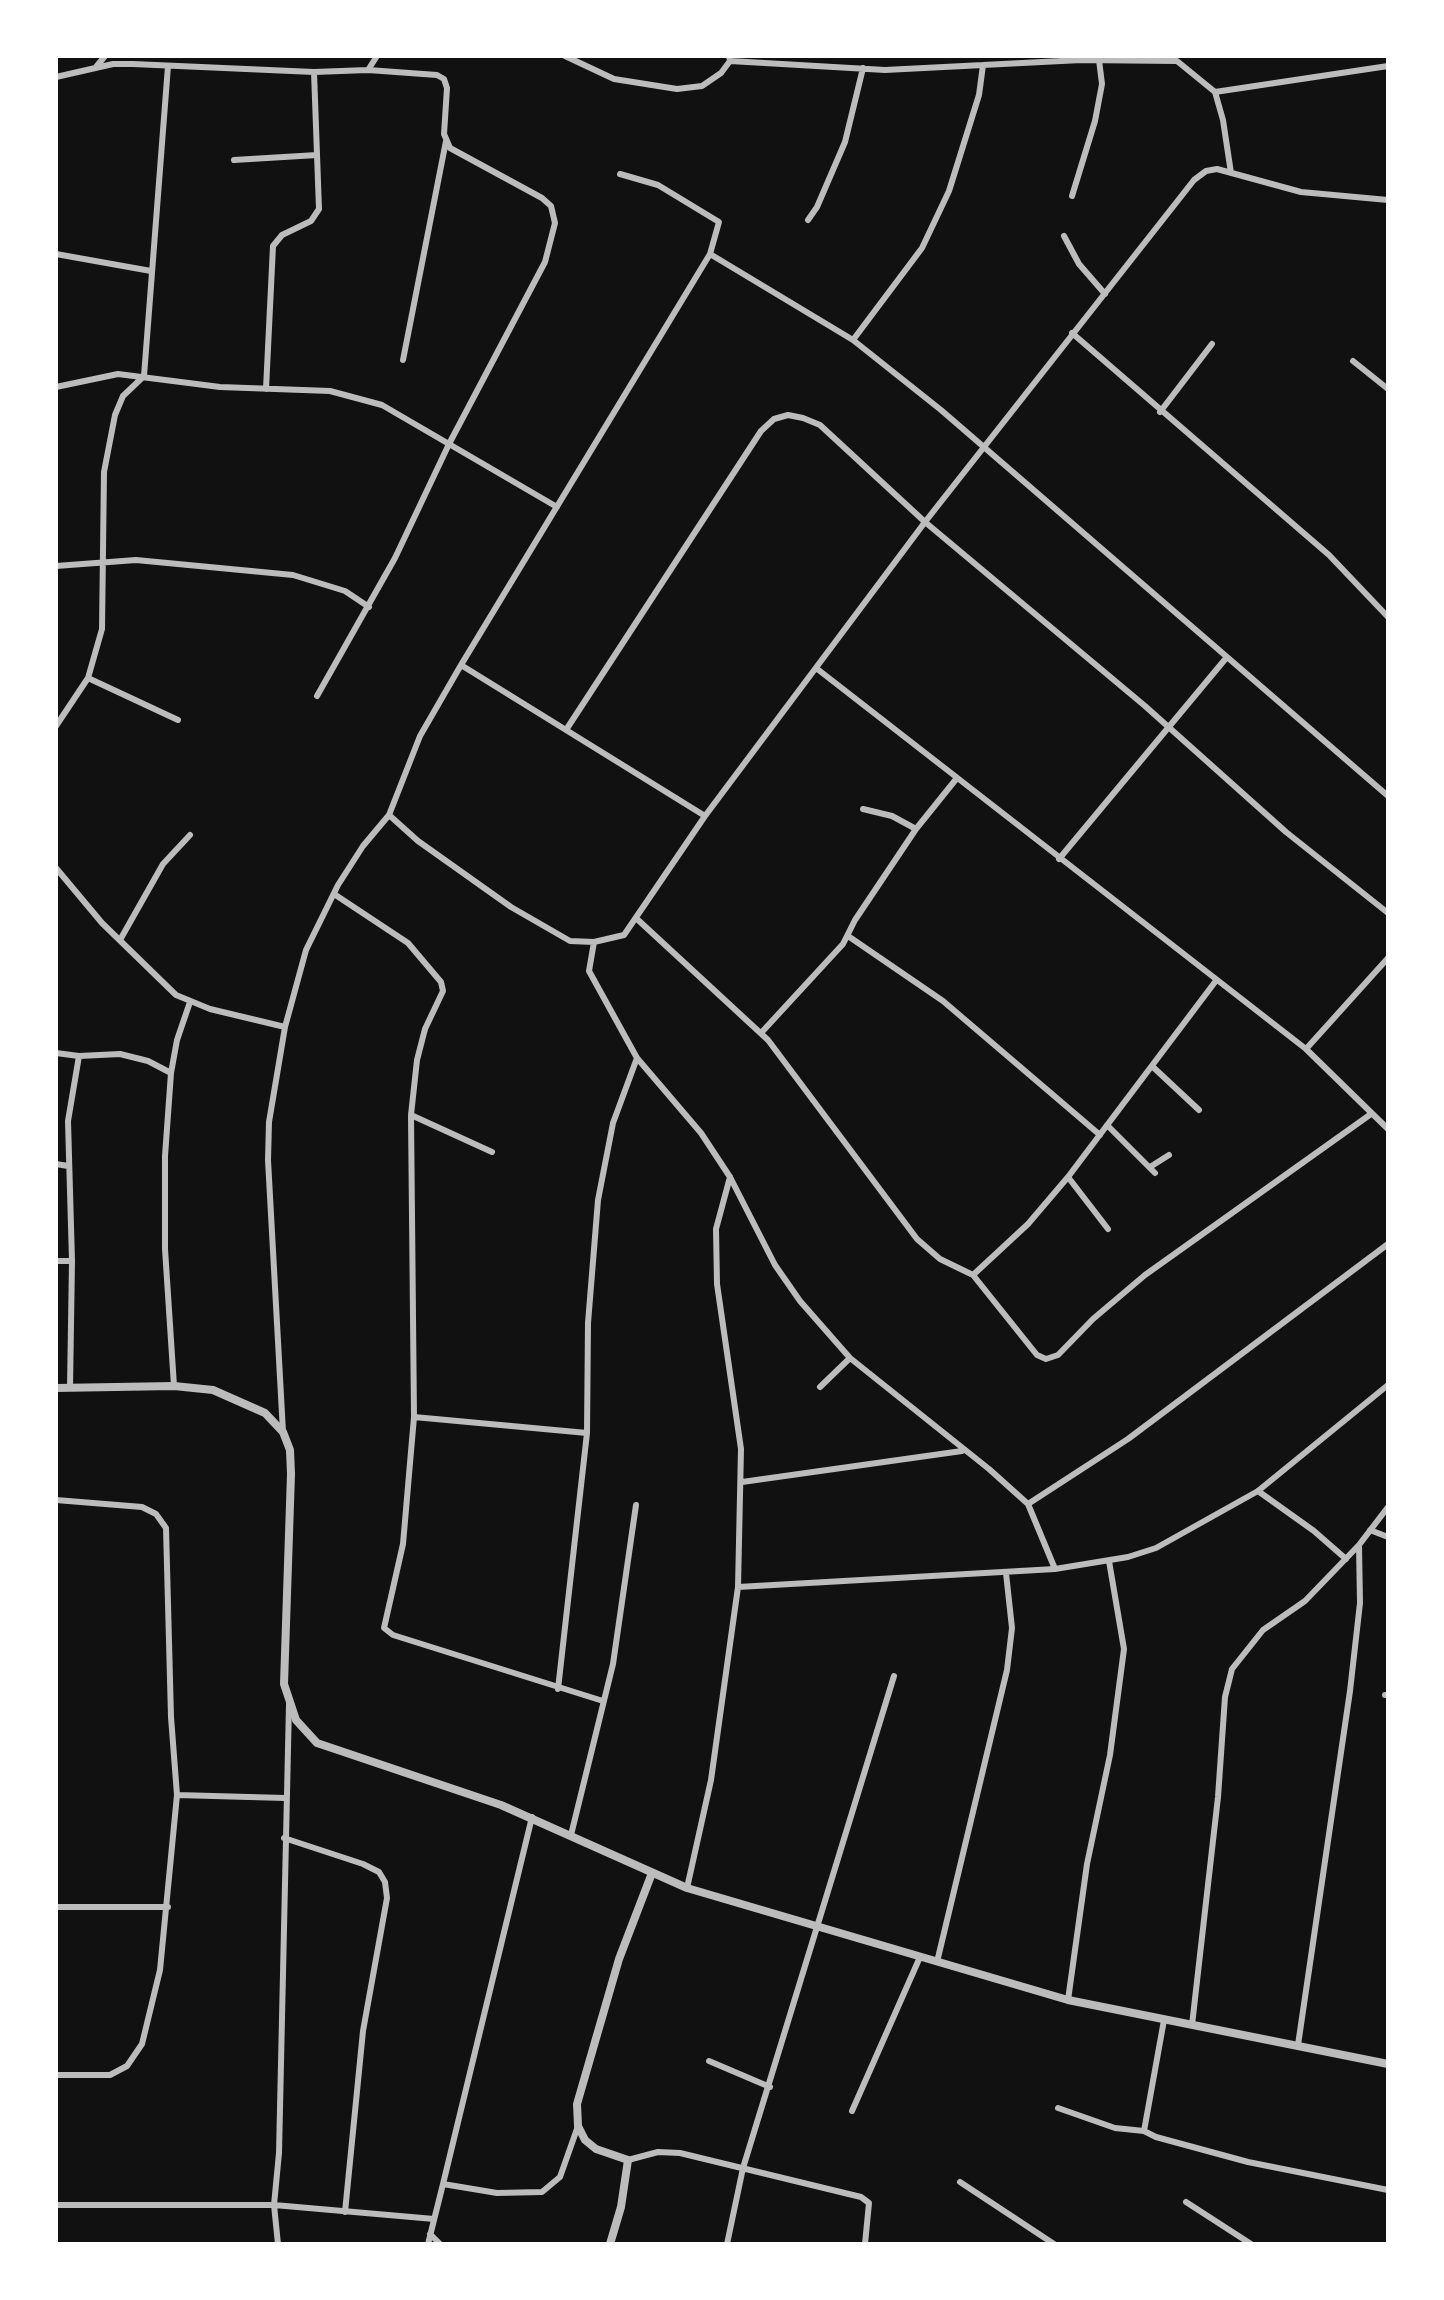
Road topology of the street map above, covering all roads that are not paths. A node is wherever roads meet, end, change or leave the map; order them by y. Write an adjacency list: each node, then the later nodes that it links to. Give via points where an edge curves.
1 (105, 56): 10 (street)
2 (377, 56): 12 (street)
3 (565, 56): 4 (street, via 614,79 677,89 702,86 721,73)
4 (730, 58): 11 (street)
5 (1080, 58): 6 (street); 7 (street)
6 (1099, 60): 15 (street, via 1177,61); 21 (street, via 1102,84 1095,121)
7 (983, 65): 11 (street); 30 (street, via 949,191 922,248)
8 (168, 66): 10 (street); 13 (street); 27 (street)
9 (1388, 66): 15 (street)
10 (96, 67): 14 (street)
11 (863, 68): 23 (street, via 845,142)
12 (368, 70): 13 (street); 16 (street, via 444,79)
13 (314, 72): 17 (street)
14 (56, 77)
15 (1215, 92): 19 (street)
16 (446, 141): 32 (street); 39 (street, via 470,162 542,198 551,206 555,223 545,262)
17 (317, 155): 18 (street); 36 (street, via 316,216 275,240 270,258)
18 (234, 160)
19 (1231, 173): 22 (street, via 1301,192); 28 (street, via 1206,171 1194,180)
20 (620, 174): 26 (street, via 658,185 719,222)
21 (1072, 196)
22 (1388, 200)
23 (808, 220)
24 (1064, 236): 28 (street)
25 (56, 254): 27 (street)
26 (710, 254): 30 (street); 41 (street)
27 (151, 271): 34 (street)
28 (1105, 294): 29 (street)
29 (1072, 333): 38 (street); 40 (street)
30 (853, 340): 40 (street)
31 (1212, 344): 38 (street)
32 (403, 360)
33 (1353, 361): 37 (street)
34 (144, 376): 35 (street, via 108,375); 36 (street); 43 (street, via 123,396 108,443)
35 (56, 387)
36 (266, 389): 39 (street, via 360,396)
37 (1388, 389)
38 (1160, 412): 46 (street, via 1329,555)
39 (449, 444): 41 (street); 45 (street)
40 (983, 449): 42 (street); 47 (street)
41 (557, 507): 48 (street)
42 (925, 522): 49 (street); 54 (street); 55 (street, via 820,425 788,415 774,419 761,431)
43 (106, 562): 44 (street); 45 (street, via 193,563 293,575 345,591); 50 (street, via 102,629)
44 (56, 566)
45 (369, 607): 51 (street)
46 (1388, 617)
47 (1227, 657): 54 (street); 57 (street)
48 (461, 665): 55 (street); 59 (street, via 420,736)
49 (816, 668): 56 (street); 60 (street)
50 (88, 678): 52 (street); 53 (street)
51 (317, 696)
52 (178, 720)
53 (56, 726)
54 (1169, 727): 63 (street); 66 (street, via 1286,832)
55 (566, 730): 60 (street)
56 (957, 778): 61 (street); 63 (street)
57 (1388, 796)
58 (863, 809): 61 (street)
59 (389, 815): 65 (street); 70 (street, via 511,907 570,941)
60 (705, 816): 67 (street)
61 (916, 829): 68 (street)
62 (190, 835): 69 (street, via 163,864)
63 (1059, 859): 72 (street)
64 (56, 868): 69 (street)
65 (334, 894): 74 (street, via 306,950); 84 (street, via 408,943 441,982 440,1001 417,1060)
66 (1388, 913)
67 (637, 919): 70 (street, via 624,935); 75 (street)
68 (848, 936): 75 (street); 87 (street, via 943,1001)
69 (120, 940): 73 (street, via 164,985)
70 (594, 942): 79 (street, via 589,971)
71 (1388, 958): 76 (street)
72 (1215, 982): 76 (street); 80 (street)
73 (190, 1002): 74 (street); 81 (street)
74 (285, 1027): 106 (street, via 272,1092 268,1160)
75 (761, 1033): 98 (street, via 917,1239 940,1259)
76 (1306, 1049): 83 (street)
77 (56, 1053): 78 (street)
78 (79, 1056): 81 (street, via 120,1054); 91 (street, via 71,1087)
79 (637, 1058): 92 (street, via 701,1133); 107 (street, via 613,1123 598,1200 588,1323)
80 (1153, 1067): 82 (street); 85 (street)
81 (171, 1073): 101 (street, via 163,1196)
82 (1199, 1110)
83 (1371, 1114): 86 (street); 98 (street, via 1145,1275 1058,1355 1037,1355)
84 (411, 1115): 88 (street); 105 (street)
85 (1107, 1125): 87 (street); 89 (street, via 1153,1170)
86 (1388, 1129)
87 (1100, 1135): 93 (street)
88 (492, 1152)
89 (1169, 1155)
90 (56, 1164): 91 (street)
91 (68, 1166): 97 (street)
92 (730, 1177): 99 (street, via 775,1265); 109 (street, via 716,1229 717,1284)
93 (1068, 1177): 94 (street); 98 (street)
94 (1108, 1229)
95 (1388, 1244): 112 (street, via 1128,1439)
96 (56, 1261): 97 (street)
97 (72, 1261): 104 (street)
98 (973, 1275)
99 (850, 1358): 102 (street); 108 (street)
100 (1388, 1385): 110 (street)
101 (174, 1386): 104 (street); 106 (street, via 231,1396 265,1413)
102 (820, 1387)
103 (56, 1388): 104 (street)
104 (70, 1388)
105 (414, 1417): 107 (street); 124 (street, via 403,1544 384,1628)
106 (283, 1432): 126 (street, via 291,1474 283,1673)
107 (587, 1433): 124 (street)
108 (962, 1451): 109 (street); 112 (street)
109 (742, 1482): 122 (street)
110 (1258, 1491): 118 (street); 119 (street, via 1156,1548)
111 (56, 1500): 127 (street, via 142,1507 166,1528)
112 (1028, 1504): 120 (street)
113 (636, 1505): 125 (street, via 620,1626)
114 (1388, 1507): 115 (street)
115 (1370, 1530): 116 (street); 117 (street)
116 (1388, 1537)
117 (1359, 1545): 118 (street); 142 (street, via 1360,1603 1350,1691)
118 (1346, 1559): 141 (street, via 1305,1601 1263,1630 1232,1669)
119 (1109, 1561): 120 (street); 139 (street, via 1124,1649)
120 (1055, 1569): 121 (street)
121 (1006, 1573): 122 (street); 138 (street, via 1012,1628 1007,1670)
122 (738, 1587): 133 (street, via 711,1780)
123 (894, 1676): 136 (street)
124 (558, 1689): 125 (street)
125 (603, 1701): 130 (street)
126 (289, 1704): 128 (street); 129 (street, via 304,1733 332,1751)
127 (177, 1795): 128 (street); 135 (street)
128 (285, 1798): 131 (street)
129 (532, 1817): 130 (street); 154 (street)
130 (571, 1835): 132 (street)
131 (284, 1838): 158 (street); 159 (street, via 363,1864 385,1882)
132 (652, 1873): 133 (street); 149 (street, via 594,2044 577,2104)
133 (687, 1888): 136 (street)
134 (56, 1907): 135 (street)
135 (168, 1907): 145 (street, via 153,2011 136,2057 110,2075)
136 (818, 1926): 137 (street); 146 (street)
137 (920, 1957): 138 (street); 148 (street)
138 (937, 1962): 139 (street)
139 (1068, 2000): 140 (street)
140 (1164, 2020): 141 (street); 150 (street)
141 (1192, 2025): 142 (street)
142 (1298, 2045): 144 (street)
143 (709, 2061): 146 (street)
144 (1388, 2064)
145 (56, 2075)
146 (770, 2087): 152 (street)
147 (1058, 2108): 150 (street, via 1115,2128)
148 (852, 2111)
149 (578, 2126): 151 (street, via 596,2149); 154 (street, via 560,2177 542,2192 517,2195)
150 (1144, 2131): 155 (street, via 1248,2162)
151 (628, 2160): 152 (street, via 680,2153); 166 (street)
152 (743, 2168): 167 (street); 168 (street, via 861,2197 869,2203)
153 (960, 2182): 162 (street)
154 (443, 2184): 160 (street)
155 (1388, 2190)
156 (1186, 2202): 169 (street)
157 (56, 2205): 158 (street)
158 (274, 2205): 159 (street); 163 (street)
159 (345, 2212): 160 (street)
160 (434, 2219): 161 (street)
161 (430, 2234): 164 (street); 165 (street)
162 (1050, 2243)
163 (278, 2244)
164 (428, 2244)
165 (440, 2244)
166 (610, 2244)
167 (727, 2244)
168 (865, 2244)
169 (1251, 2244)

